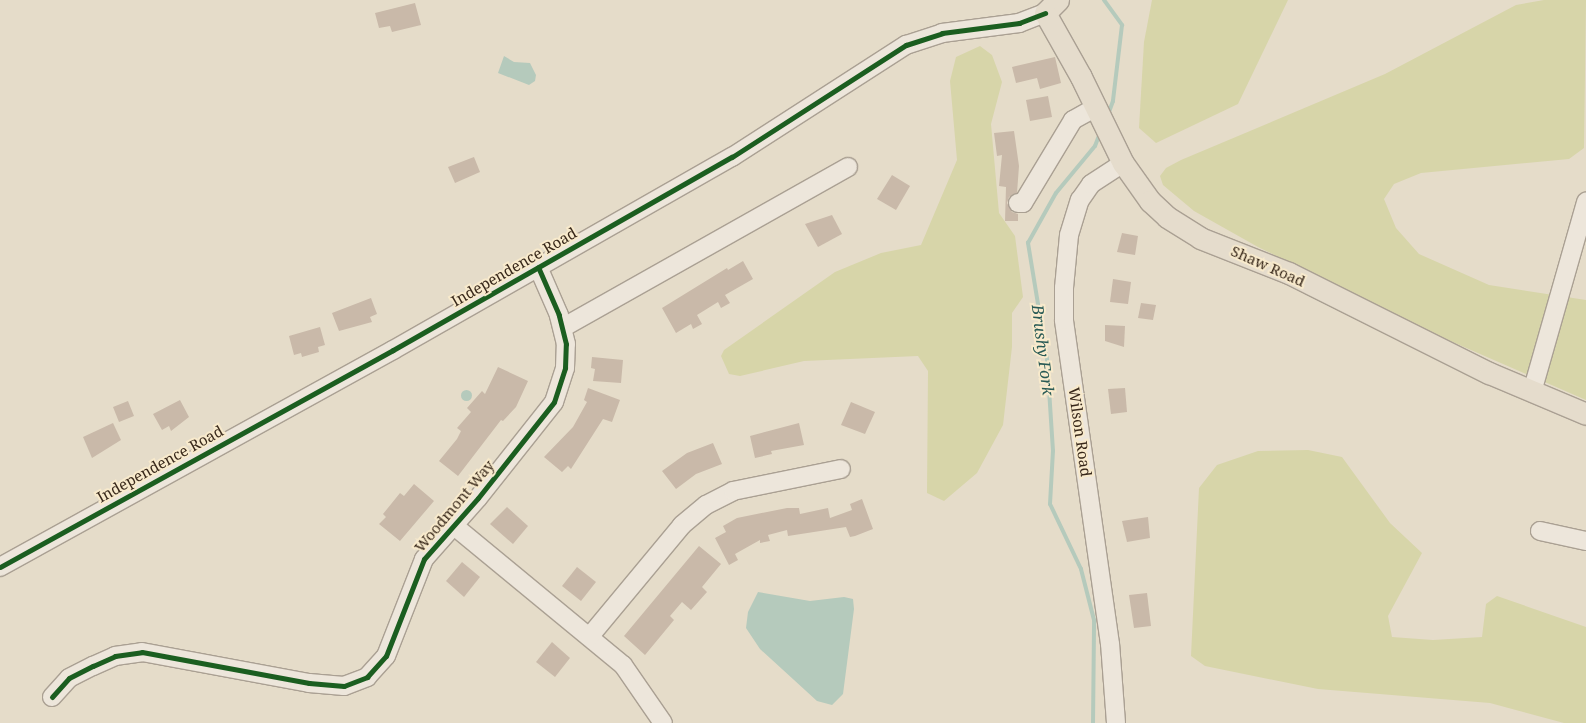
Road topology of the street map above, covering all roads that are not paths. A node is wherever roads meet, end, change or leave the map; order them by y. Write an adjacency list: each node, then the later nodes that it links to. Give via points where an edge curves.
1 (1052, 6): 2 (main road, Shaw Road); 7 (street, Independence Road, via 1018,23 942,34 906,44 732,157)
2 (1096, 107): 3 (main road, Shaw Road); 6 (street, via 1073,120 1023,203)
3 (1123, 163): 9 (main road, Shaw Road, via 1150,201 1180,227 1289,273); 19 (street, Wilson Road, via 1090,184 1080,200 1068,235 1064,288 1064,320 1110,644)
4 (848, 167): 8 (street)
5 (1586, 202): 9 (street)
6 (1018, 203)
7 (538, 267): 8 (street, Woodmont Way); 15 (street, Independence Road)
8 (564, 328): 12 (street, Woodmont Way, via 565,368 554,402)
9 (1532, 392): 10 (main road, Shaw Road)
10 (1586, 414)
11 (841, 469): 16 (street, via 733,491 706,505 682,525)
12 (453, 525): 16 (street); 17 (street, Woodmont Way, via 424,559 386,656 367,677 344,686 309,683 142,652 115,656 93,666 69,678)
13 (1540, 530): 14 (street)
14 (1586, 541)
15 (0, 567)
16 (590, 636): 18 (street, via 633,676)
17 (52, 697)
18 (663, 723)
19 (1116, 723)

